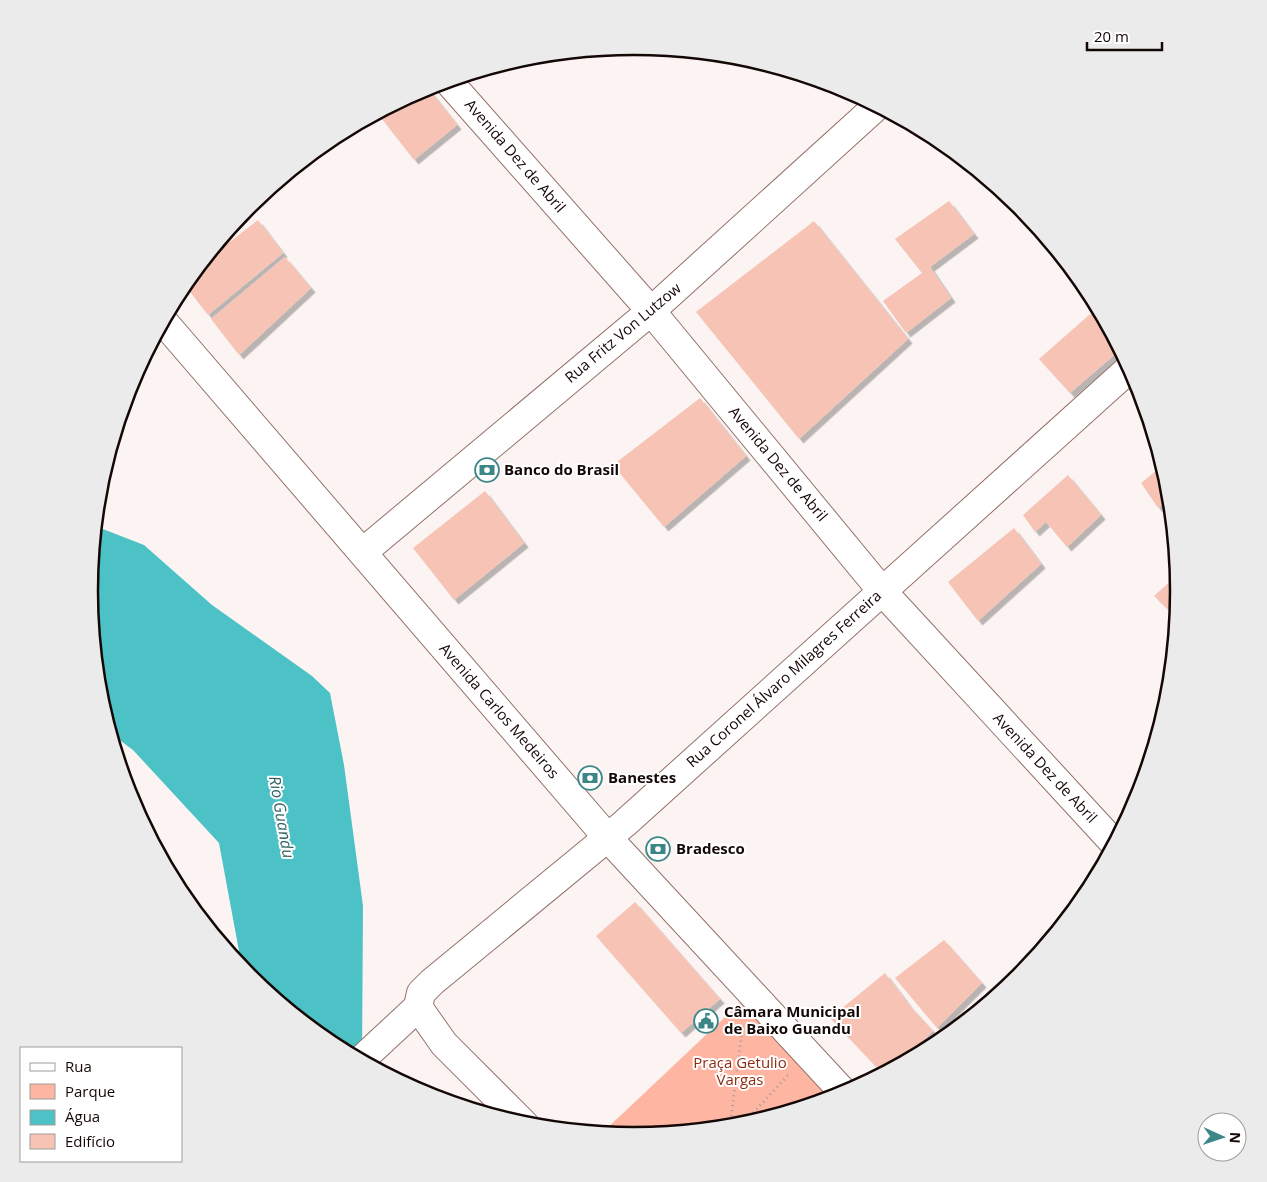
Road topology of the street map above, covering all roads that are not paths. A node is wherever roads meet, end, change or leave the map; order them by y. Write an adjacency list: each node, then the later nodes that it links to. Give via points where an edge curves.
1 (453, 86): 3 (street, Avenida Dez de Abril)
2 (872, 111): 3 (street, Rua Fritz Von Lutzow)
3 (651, 311): 6 (street, Rua Fritz Von Lutzow); 7 (street, Avenida Dez de Abril)
4 (167, 326): 6 (street, Avenida Carlos Medeiros)
5 (1124, 375): 7 (street, Rua Coronel Álvaro Milagres Ferreira)
6 (363, 552): 8 (street, Avenida Carlos Medeiros)
7 (882, 591): 8 (street, Rua Coronel Álvaro Milagres Ferreira); 9 (street, Avenida Dez de Abril)
8 (607, 837): 10 (street, Rua Coronel Álvaro Milagres Ferreira, via 432,982 422,993); 12 (street, Avenida Carlos Medeiros)
9 (1109, 837)
10 (418, 1007): 11 (street); 13 (street, via 444,1044)
11 (367, 1055)
12 (838, 1087)
13 (514, 1114)

